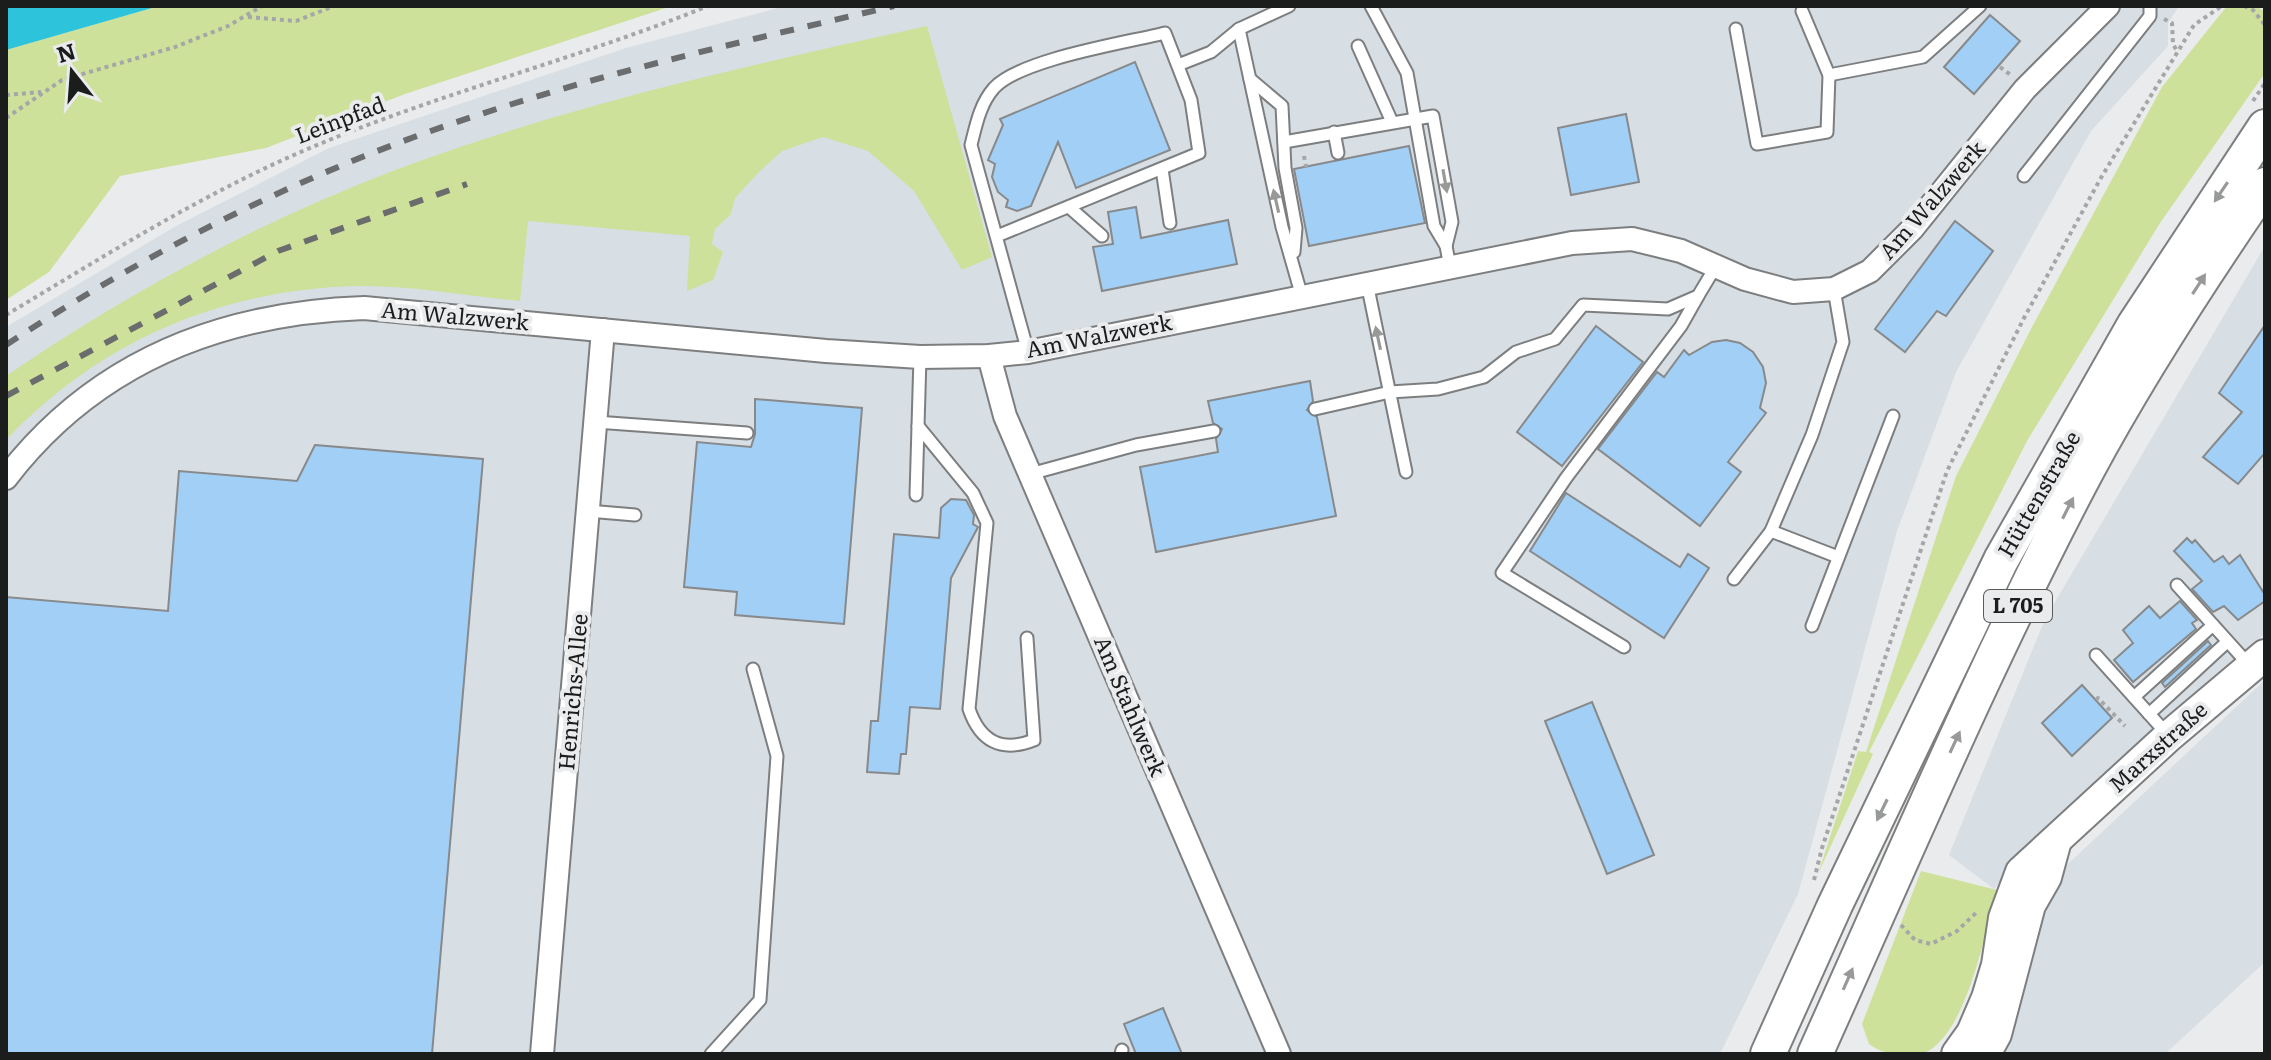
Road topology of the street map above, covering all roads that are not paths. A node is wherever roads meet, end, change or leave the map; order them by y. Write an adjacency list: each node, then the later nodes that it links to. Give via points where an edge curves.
1 (1289, 6): 7 (lane)
2 (1371, 6): 14 (lane, via 1407,73)
3 (1980, 6): 11 (lane, via 1923,57)
4 (2108, 6): 30 (street, Am Walzwerk, via 2025,89 1912,229 1870,271)
5 (2151, 9): 20 (lane)
6 (1802, 11): 11 (lane)
7 (1239, 29): 10 (lane, via 1211,52); 12 (lane)
8 (1736, 29): 11 (lane, via 1757,144 1827,132)
9 (1358, 46): 15 (lane)
10 (1178, 65): 19 (lane, via 1191,100 1199,153); 24 (lane, via 1165,33 1039,63 995,86 978,114 971,145)
11 (1829, 75)
12 (1250, 79): 17 (lane, via 1282,106); 26 (lane, one-way to 12)
13 (2260, 112): 69 (main road, Hüttenstraße / L 705, one-way to 69, via 2001,560)
14 (1415, 119): 15 (lane); 27 (lane, via 1434,226); 27 (lane, one-way to 27, via 1433,116 1452,222)
15 (1392, 122): 16 (lane)
16 (1334, 132): 17 (lane); 18 (lane)
17 (1284, 142): 26 (lane, via 1296,228)
18 (1338, 153)
19 (1162, 169): 22 (lane); 23 (lane)
20 (2024, 176)
21 (2265, 185): 65 (main road, Hüttenstraße / L 705, one-way to 21, via 2022,598 2087,470 2160,345)
22 (1069, 207): 24 (lane); 25 (lane)
23 (1170, 223)
24 (997, 236): 34 (lane)
25 (1102, 236)
26 (1293, 256): 32 (lane)
27 (1448, 256): 28 (street, Am Walzwerk, via 1632,239); 29 (street, Am Walzwerk)
28 (1716, 265): 30 (street, Am Walzwerk, via 1793,292); 31 (lane)
29 (1367, 283): 32 (street, Am Walzwerk); 37 (lane, one-way to 29)
30 (1834, 289): 50 (lane, via 1843,342 1812,435)
31 (1698, 296): 37 (lane, via 1668,309 1583,305 1555,339 1516,352 1484,377 1438,389); 58 (lane, via 1502,573)
32 (1302, 297): 34 (street, Am Walzwerk)
33 (603, 330): 36 (street, Am Walzwerk); 40 (street, Henrichs-Allee); 46 (street, Am Walzwerk, via 364,308 282,314 229,325 129,368 75,407)
34 (1028, 352): 35 (street, Am Walzwerk)
35 (989, 356): 36 (street, Am Walzwerk); 45 (street, Am Stahlwerk, via 1005,416)
36 (920, 357): 41 (lane)
37 (1390, 392): 38 (lane); 44 (lane)
38 (1315, 409)
39 (1893, 416): 51 (lane)
40 (596, 422): 43 (lane); 48 (street, Henrichs-Allee)
41 (918, 426): 47 (lane); 56 (lane, via 973,493 987,523 969,709 976,729 993,742 1019,746 1034,740)
42 (1214, 431): 45 (lane, via 1136,445)
43 (747, 433)
44 (1406, 472)
45 (1030, 474): 68 (street, Am Stahlwerk)
46 (6, 478)
47 (916, 495)
48 (588, 511): 49 (lane); 66 (street, Henrichs-Allee)
49 (635, 515)
50 (1771, 531): 51 (lane); 52 (lane)
51 (1838, 557): 55 (lane)
52 (1734, 579)
53 (2177, 585): 54 (lane)
54 (2213, 625): 57 (lane); 62 (lane)
55 (1812, 626)
56 (1027, 638)
57 (2227, 642): 60 (lane); 63 (lane)
58 (1624, 647)
59 (2096, 655): 62 (lane)
60 (2258, 661): 63 (street, Marxstraße)
61 (753, 669): 67 (lane, via 777,756 760,1000)
62 (2134, 697): 63 (lane)
63 (2159, 725): 64 (street, Marxstraße)
64 (2055, 844): 70 (street, Marxstraße, via 2021,872 2004,918 1987,998); 71 (street, Marxstraße, via 2046,877 2030,905 1996,1034)
65 (1812, 1053)
66 (542, 1054)
67 (711, 1054)
68 (1279, 1054)
69 (1768, 1054)
70 (1957, 1054)
71 (1985, 1054)

